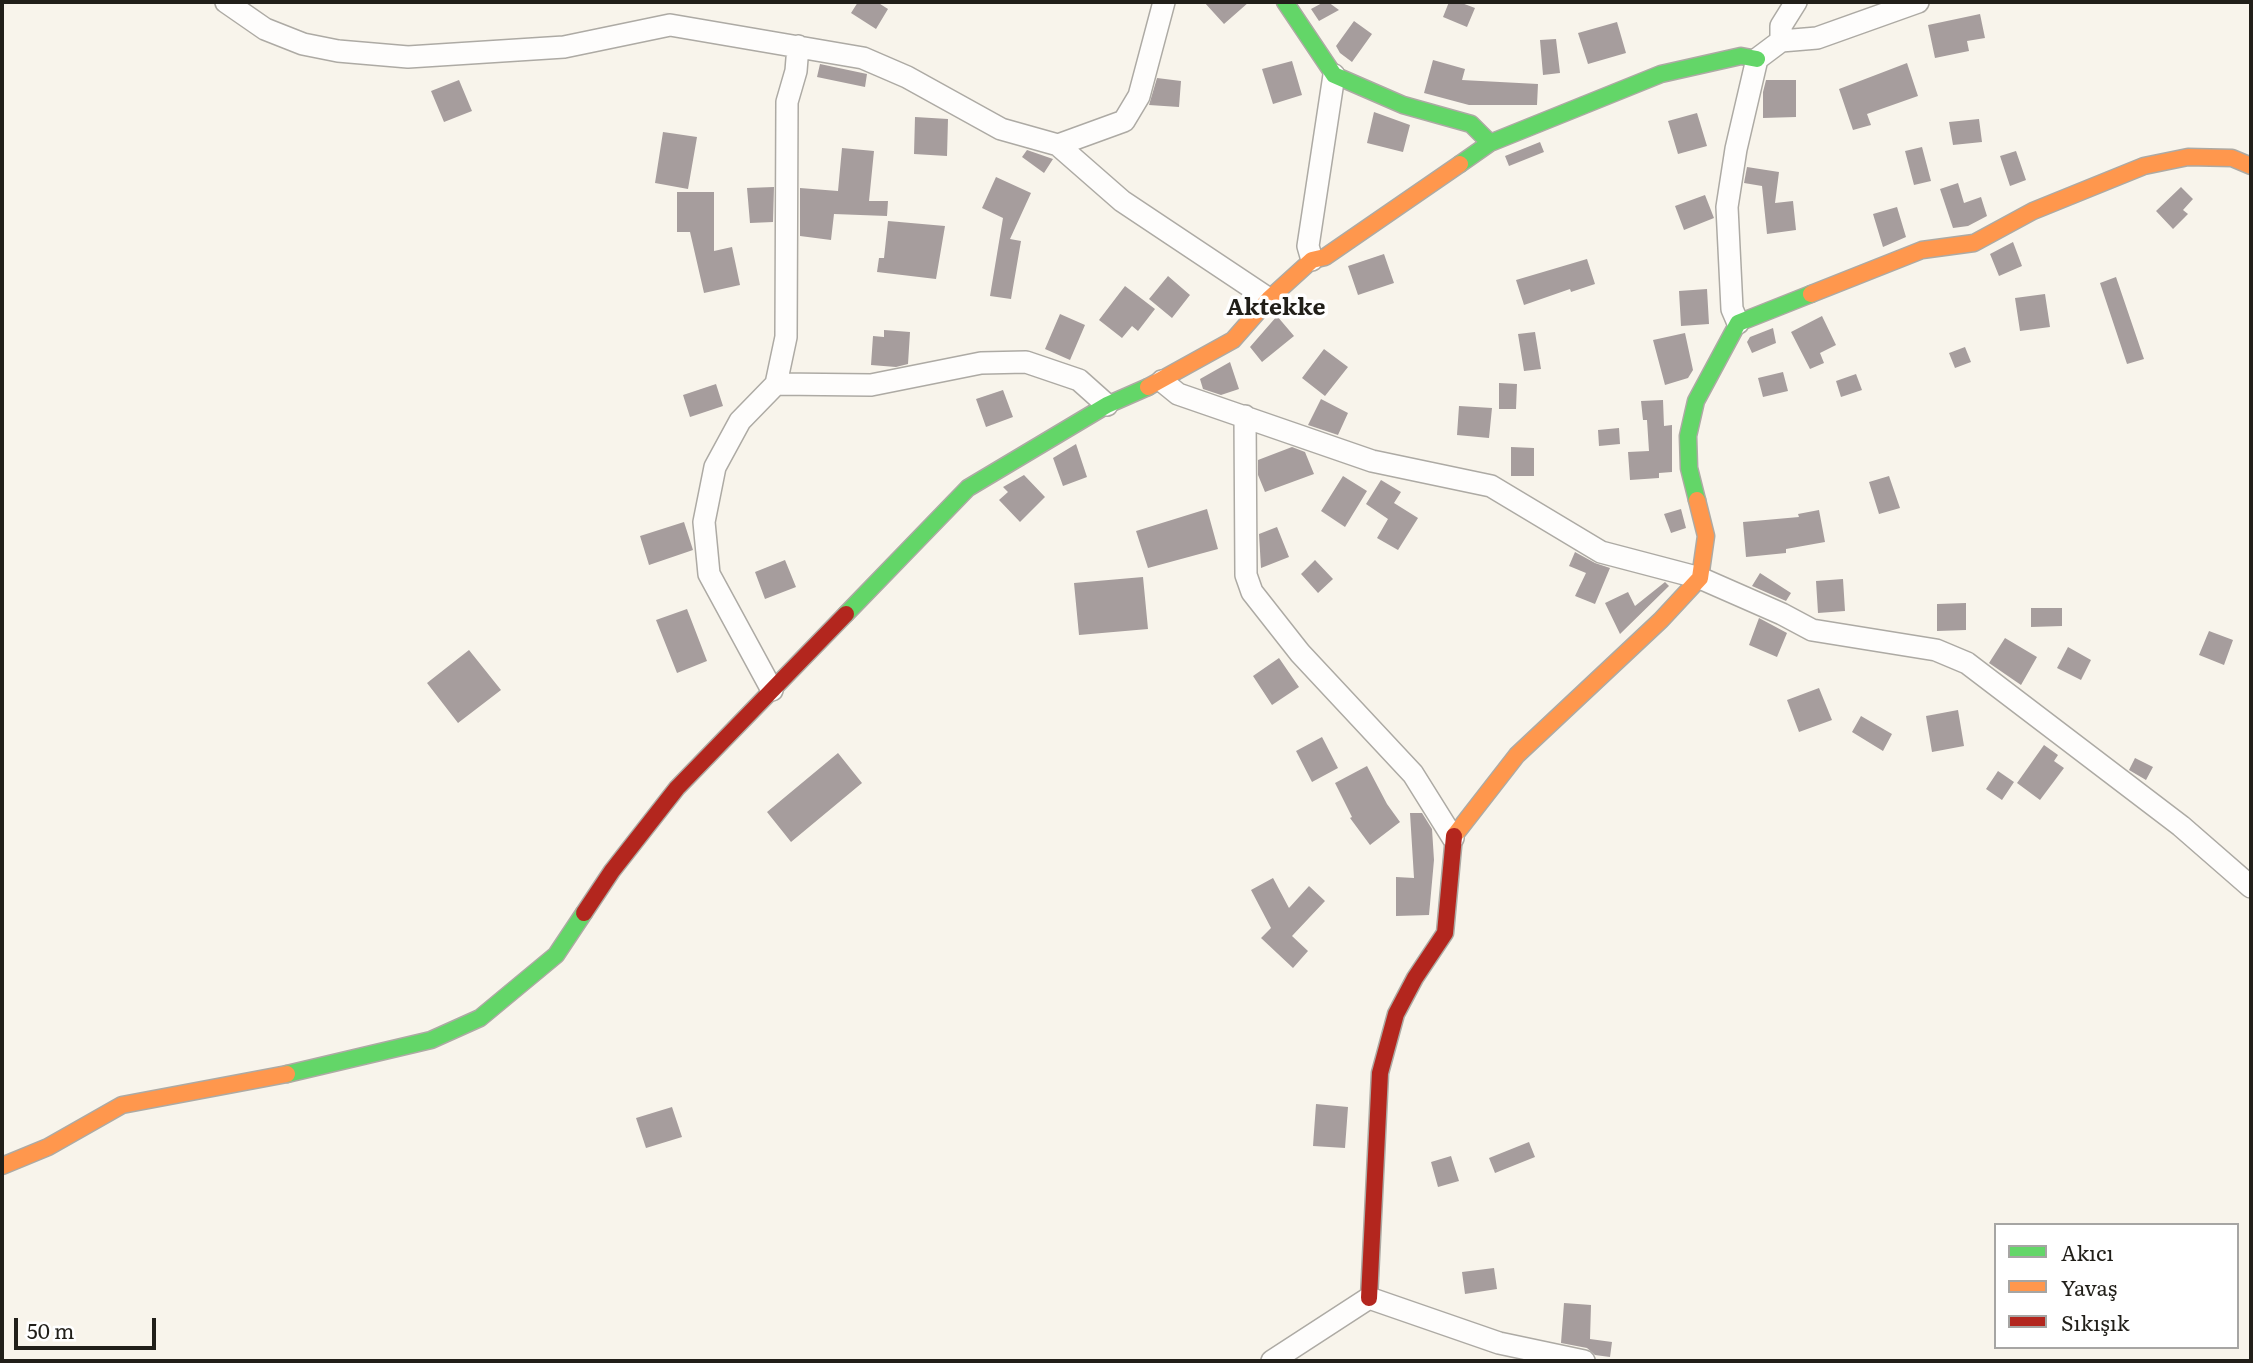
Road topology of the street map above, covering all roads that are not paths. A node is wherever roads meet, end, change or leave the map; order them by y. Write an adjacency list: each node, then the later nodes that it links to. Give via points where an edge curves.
1 (226, 2): 7 (street, via 265,29 303,44 408,57 564,47 670,25)
2 (1164, 2): 11 (street, via 1139,96 1124,121)
3 (1285, 2): 9 (street)
4 (1796, 2): 6 (street, via 1781,26)
5 (1918, 2): 6 (street, via 1817,38)
6 (1782, 41): 8 (street)
7 (798, 46): 11 (street, via 863,58 1001,130); 17 (street, via 787,102 786,337)
8 (1757, 59): 10 (street, via 1741,57 1661,74); 15 (street, via 1727,207 1732,309)
9 (1334, 75): 10 (street, via 1403,105 1471,124); 13 (street, via 1308,246)
10 (1490, 143): 13 (street, via 1325,257)
11 (1058, 145): 14 (street, via 1122,201)
12 (2251, 166): 15 (street, via 2232,158 2188,157 2144,166 2033,211 1974,243 1922,250)
13 (1312, 260): 14 (street)
14 (1269, 299): 16 (street, via 1233,340)
15 (1738, 323): 20 (street, via 1696,401 1688,436 1689,468 1706,536)
16 (1162, 381): 18 (street); 19 (street, via 1178,394)
17 (776, 384): 18 (street, via 871,385 981,363 1026,362 1079,380); 21 (street, via 740,421 715,467 704,522 709,574)
18 (1107, 405): 21 (street, via 968,488)
19 (1245, 416): 20 (street, via 1372,461 1491,486 1601,552); 22 (street, via 1246,575 1252,592 1300,653 1413,774)
20 (1700, 578): 22 (street, via 1517,755); 23 (street, via 1812,630 1936,650 1967,663 2181,826)
21 (772, 690): 24 (street, via 677,788 612,871 556,955 480,1018 431,1040 340,1063 122,1105 48,1147)
22 (1453, 838): 25 (street, via 1446,933 1396,1014 1380,1073)
23 (2251, 887)
24 (2, 1166)
25 (1369, 1298): 26 (street); 27 (street, via 1499,1343)
26 (1272, 1361)
27 (1584, 1361)

